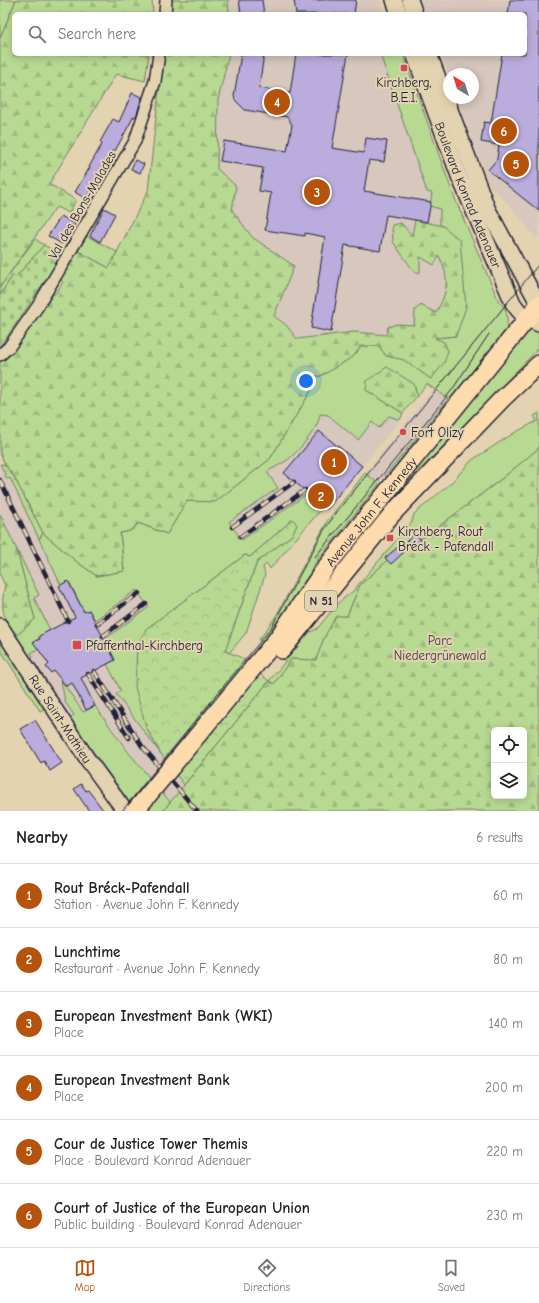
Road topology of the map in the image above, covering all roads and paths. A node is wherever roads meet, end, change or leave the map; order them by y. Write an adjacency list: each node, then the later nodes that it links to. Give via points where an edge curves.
1 (166, 0): 4 (street)
2 (394, 0): 5 (main road)
3 (410, 0): 6 (main road)
4 (165, 12)
5 (398, 12)
6 (414, 12)
7 (159, 56): 13 (street, Val des Bons-Malades, via 155,81 135,141 38,306 9,347)
8 (415, 56): 11 (main road, Boulevard Konrad Adenauer, via 464,187 513,303 518,311)
9 (430, 56): 10 (main road, Boulevard Konrad Adenauer, via 487,208)
10 (539, 304): 11 (main road, Avenue John F. Kennedy / N 51)
11 (533, 322): 17 (main road, Avenue John F. Kennedy / N 51, via 326,567)
12 (539, 353): 15 (main road, N 51)
13 (0, 355)
14 (539, 364): 15 (main road, Avenue John F. Kennedy / N 51)
15 (502, 400): 17 (main road, Avenue John F. Kennedy / N 51, via 382,524)
16 (0, 626): 18 (main road, Rue Saint-Mathieu, via 88,760)
17 (257, 671): 19 (main road, N 51, bridge); 20 (main road, N 51)
18 (125, 811)
19 (135, 811)
20 (150, 811)

